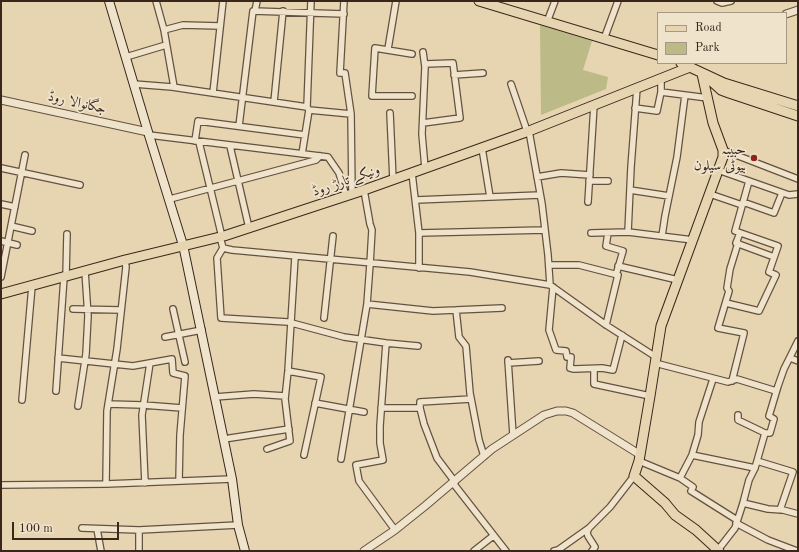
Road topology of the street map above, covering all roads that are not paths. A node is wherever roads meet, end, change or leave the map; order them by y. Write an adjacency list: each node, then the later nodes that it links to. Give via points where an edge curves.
1 (109, 1): 29 (main road)
2 (156, 1): 22 (street)
3 (223, 1): 21 (street)
4 (257, 1): 15 (street)
5 (311, 1): 17 (street)
6 (344, 1): 18 (street)
7 (396, 1): 25 (street)
8 (478, 1): 13 (main road)
9 (555, 1): 20 (street)
10 (618, 1): 23 (street)
11 (716, 1): 12 (street)
12 (731, 1)
13 (489, 3): 20 (main road)
14 (798, 10): 19 (street)
15 (255, 11): 16 (street); 45 (street)
16 (283, 11): 17 (street); 48 (street)
17 (310, 12): 18 (street); 52 (street)
18 (344, 14): 54 (street, via 340,73 345,73)
19 (787, 14)
20 (547, 22): 23 (main road)
21 (220, 26): 22 (street, via 183,25); 41 (street)
22 (164, 30): 24 (street)
23 (604, 39): 28 (main road)
24 (166, 45): 29 (street); 38 (street)
25 (388, 49): 27 (street); 44 (street, via 375,48 372,96)
26 (423, 52): 30 (street)
27 (412, 54)
28 (657, 55)
29 (126, 57): 36 (main road)
30 (424, 64): 34 (street, via 453,63); 56 (street)
31 (692, 65): 33 (main road); 35 (main road, ونیکے تارڑ روڈ); 50 (main road, via 724,83)
32 (483, 73): 34 (street)
33 (702, 74): 42 (main road, via 721,90); 47 (main road)
34 (454, 75): 56 (street, via 460,118)
35 (660, 78): 39 (main road, ونیکے تارڑ روڈ); 40 (street)
36 (134, 84): 38 (street); 59 (main road)
37 (511, 84): 58 (street)
38 (174, 87): 41 (street)
39 (636, 88): 49 (main road, ونیکے تارڑ روڈ); 51 (street)
40 (661, 92): 43 (street); 51 (street, via 657,111)
41 (213, 93): 45 (street)
42 (729, 93): 47 (main road, via 720,94); 55 (main road)
43 (685, 95): 47 (street); 89 (street)
44 (412, 96)
45 (242, 98): 48 (street); 57 (street)
46 (1, 100): 59 (street, جگانوالا روڈ)
47 (709, 101): 64 (main road, via 713,123)
48 (274, 102): 52 (street)
49 (594, 105): 58 (main road, ونیکے تارڑ روڈ); 74 (street)
50 (798, 106)
51 (635, 108): 83 (street)
52 (308, 109): 54 (street); 60 (street)
53 (390, 113): 77 (street)
54 (351, 114): 87 (street)
55 (798, 116)
56 (423, 123): 69 (street)
57 (239, 126): 60 (street); 61 (street, via 198,121)
58 (528, 131): 63 (main road, ونیکے تارڑ روڈ); 73 (street)
59 (148, 134): 61 (street); 91 (main road)
60 (305, 135): 65 (street)
61 (198, 142): 62 (street); 81 (street)
62 (230, 146): 65 (street); 76 (street)
63 (482, 148): 69 (main road, ونیکے تارڑ روڈ); 90 (street)
64 (723, 150): 70 (main road); 75 (street)
65 (302, 154): 67 (street)
66 (26, 155): 71 (street)
67 (320, 156): 76 (street, via 316,160); 87 (street, via 328,157 332,162)
68 (1, 168): 71 (street)
69 (425, 168): 72 (main road, ونیکے تارڑ روڈ)
70 (718, 170): 79 (street); 85 (main road)
71 (22, 173): 80 (street); 96 (street)
72 (412, 173): 77 (main road, ونیکے تارڑ روڈ); 92 (street)
73 (537, 177): 74 (street, via 562,173); 88 (street)
74 (589, 178): 78 (street); 93 (street)
75 (798, 179)
76 (239, 180): 81 (street); 98 (street)
77 (393, 180): 82 (main road, ونیکے تارڑ روڈ)
78 (608, 181)
79 (749, 181): 84 (street); 95 (street)
80 (80, 185)
81 (210, 188): 91 (street); 109 (street)
82 (364, 190): 87 (main road, ونیکے تارڑ روڈ); 122 (street, via 372,230)
83 (630, 190): 89 (street); 101 (street)
84 (782, 193): 86 (street); 95 (street, via 774,213)
85 (710, 194): 95 (street); 110 (main road)
86 (798, 194)
87 (349, 195): 98 (main road, ونیکے تارڑ روڈ)
88 (540, 195): 90 (street); 99 (street)
89 (669, 196): 108 (street)
90 (490, 197): 92 (street)
91 (170, 199): 115 (main road)
92 (416, 200): 103 (street)
93 (588, 202)
94 (1, 204): 96 (street)
95 (743, 204): 102 (street, via 735,231)
96 (15, 207): 97 (street)
97 (11, 226): 100 (street); 112 (street)
98 (249, 228): 109 (main road, ونیکے تارڑ روڈ)
99 (545, 230): 103 (street); 123 (street)
100 (32, 231)
101 (628, 232): 105 (street); 108 (street)
102 (740, 232): 113 (street, via 736,242); 118 (street, via 778,246)
103 (419, 233): 125 (street)
104 (591, 233): 105 (street)
105 (608, 233): 124 (street, via 606,246 623,251)
106 (67, 234): 129 (street)
107 (333, 236): 121 (street)
108 (662, 236): 110 (street)
109 (221, 237): 115 (main road, ونیکے تارڑ روڈ); 116 (street)
110 (693, 240): 130 (main road)
111 (1, 241): 112 (street)
112 (7, 243): 114 (street); 119 (street)
113 (738, 243): 118 (street); 134 (street, via 730,269)
114 (17, 245)
115 (184, 245): 120 (main road, ونیکے تارڑ روڈ); 145 (main road)
116 (223, 248): 117 (street); 143 (street, via 217,258 221,318)
117 (296, 257): 121 (street); 143 (street)
118 (774, 257): 134 (street, via 769,272 776,274 759,311)
119 (2, 260): 128 (street)
120 (125, 260): 126 (main road, ونیکے تارڑ روڈ); 140 (street)
121 (331, 260): 122 (street); 142 (street)
122 (370, 264): 125 (street); 135 (street)
123 (549, 265): 127 (street, via 579,266); 132 (street)
124 (618, 266): 127 (street); 130 (street)
125 (419, 268): 132 (street, via 470,272)
126 (85, 271): 129 (main road, ونیکے تارڑ روڈ); 138 (street)
127 (616, 275): 144 (street)
128 (1, 277)
129 (65, 277): 131 (main road, ونیکے تارڑ روڈ); 153 (street)
130 (678, 280): 155 (main road, via 661,326)
131 (32, 286): 133 (main road, ونیکے تارڑ روڈ); 172 (street)
132 (551, 286): 144 (street); 162 (street, via 549,330 556,350 566,351 567,357 571,357 570,368)
133 (1, 294)
134 (726, 303): 165 (street, via 718,328 744,333)
135 (367, 304): 141 (street, via 433,311); 149 (street)
136 (502, 308): 141 (street)
137 (73, 309): 138 (street)
138 (87, 309): 140 (street); 156 (street)
139 (173, 309): 146 (street)
140 (121, 310): 161 (street)
141 (456, 310): 171 (street, via 459,337 466,346)
142 (324, 318)
143 (292, 322): 149 (street); 163 (street)
144 (606, 325): 147 (street)
145 (202, 330): 146 (street); 170 (main road)
146 (179, 334): 148 (street); 159 (street)
147 (622, 336): 155 (street); 162 (street, via 613,370)
148 (165, 337)
149 (361, 339): 150 (street); 180 (street)
150 (386, 343): 152 (street); 178 (street)
151 (797, 345): 154 (street)
152 (418, 346)
153 (58, 358): 156 (street); 166 (street)
154 (790, 358): 158 (street); 167 (street)
155 (656, 360): 164 (street); 169 (main road)
156 (85, 361): 161 (street); 176 (street)
157 (538, 361): 185 (street, via 508,361)
158 (798, 361)
159 (186, 362)
160 (150, 363): 161 (street, via 133,366); 175 (street); 177 (street, via 172,359 174,373 185,376)
161 (114, 364): 174 (street)
162 (594, 369): 169 (street, via 594,384)
163 (288, 371): 168 (street); 173 (street, via 321,377)
164 (714, 378): 165 (street); 189 (street, via 699,422)
165 (732, 381): 167 (street, via 737,379)
166 (56, 391)
167 (776, 391): 184 (street, via 769,416 774,419 770,433)
168 (285, 396): 170 (street, via 254,394); 183 (street)
169 (650, 396): 191 (main road)
170 (215, 397): 186 (main road)
171 (471, 399): 179 (street, via 420,402); 190 (street)
172 (22, 400)
173 (315, 403): 180 (street); 188 (street)
174 (108, 404): 175 (street); 201 (street)
175 (143, 405): 177 (street); 199 (street)
176 (78, 406)
177 (182, 408): 198 (street)
178 (381, 408): 179 (street); 212 (street, via 380,437 383,460 356,466 359,481)
179 (420, 408): 200 (street, via 437,458)
180 (349, 410): 181 (street); 192 (street)
181 (364, 412)
182 (738, 415): 184 (street, via 738,420)
183 (288, 430): 186 (street); 187 (street, via 290,441)
184 (765, 433): 193 (street)
185 (513, 435): 190 (street); 191 (street, via 544,415 566,410)
186 (224, 439): 197 (main road)
187 (267, 449)
188 (304, 455)
189 (692, 455): 194 (street); 196 (street)
190 (484, 456): 200 (street)
191 (639, 457): 195 (main road); 196 (street)
192 (341, 459)
193 (757, 461): 194 (street); 204 (street, via 793,472)
194 (755, 468): 203 (street)
195 (634, 476): 209 (street, via 610,507); 214 (main road, via 675,515)
196 (680, 478): 206 (street, via 693,487 691,491)
197 (232, 479): 198 (street); 207 (main road)
198 (179, 481): 199 (street)
199 (145, 483): 201 (street)
200 (454, 483): 212 (street); 213 (street)
201 (106, 484): 202 (street)
202 (1, 485)
203 (743, 504): 204 (street); 206 (street)
204 (780, 510): 205 (street)
205 (798, 514)
206 (737, 522): 214 (street); 223 (street, via 768,540)
207 (238, 525): 211 (street); 217 (main road)
208 (82, 528): 210 (street)
209 (589, 528): 221 (street); 222 (street, via 588,536 595,547)
210 (97, 529): 211 (street); 215 (street)
211 (139, 530): 216 (street)
212 (395, 530): 218 (street)
213 (493, 536): 219 (street); 220 (street)
214 (718, 550)
215 (101, 551)
216 (138, 551)
217 (244, 551)
218 (364, 551)
219 (474, 551)
220 (506, 551)
221 (554, 551)
222 (592, 551)
223 (797, 551)

